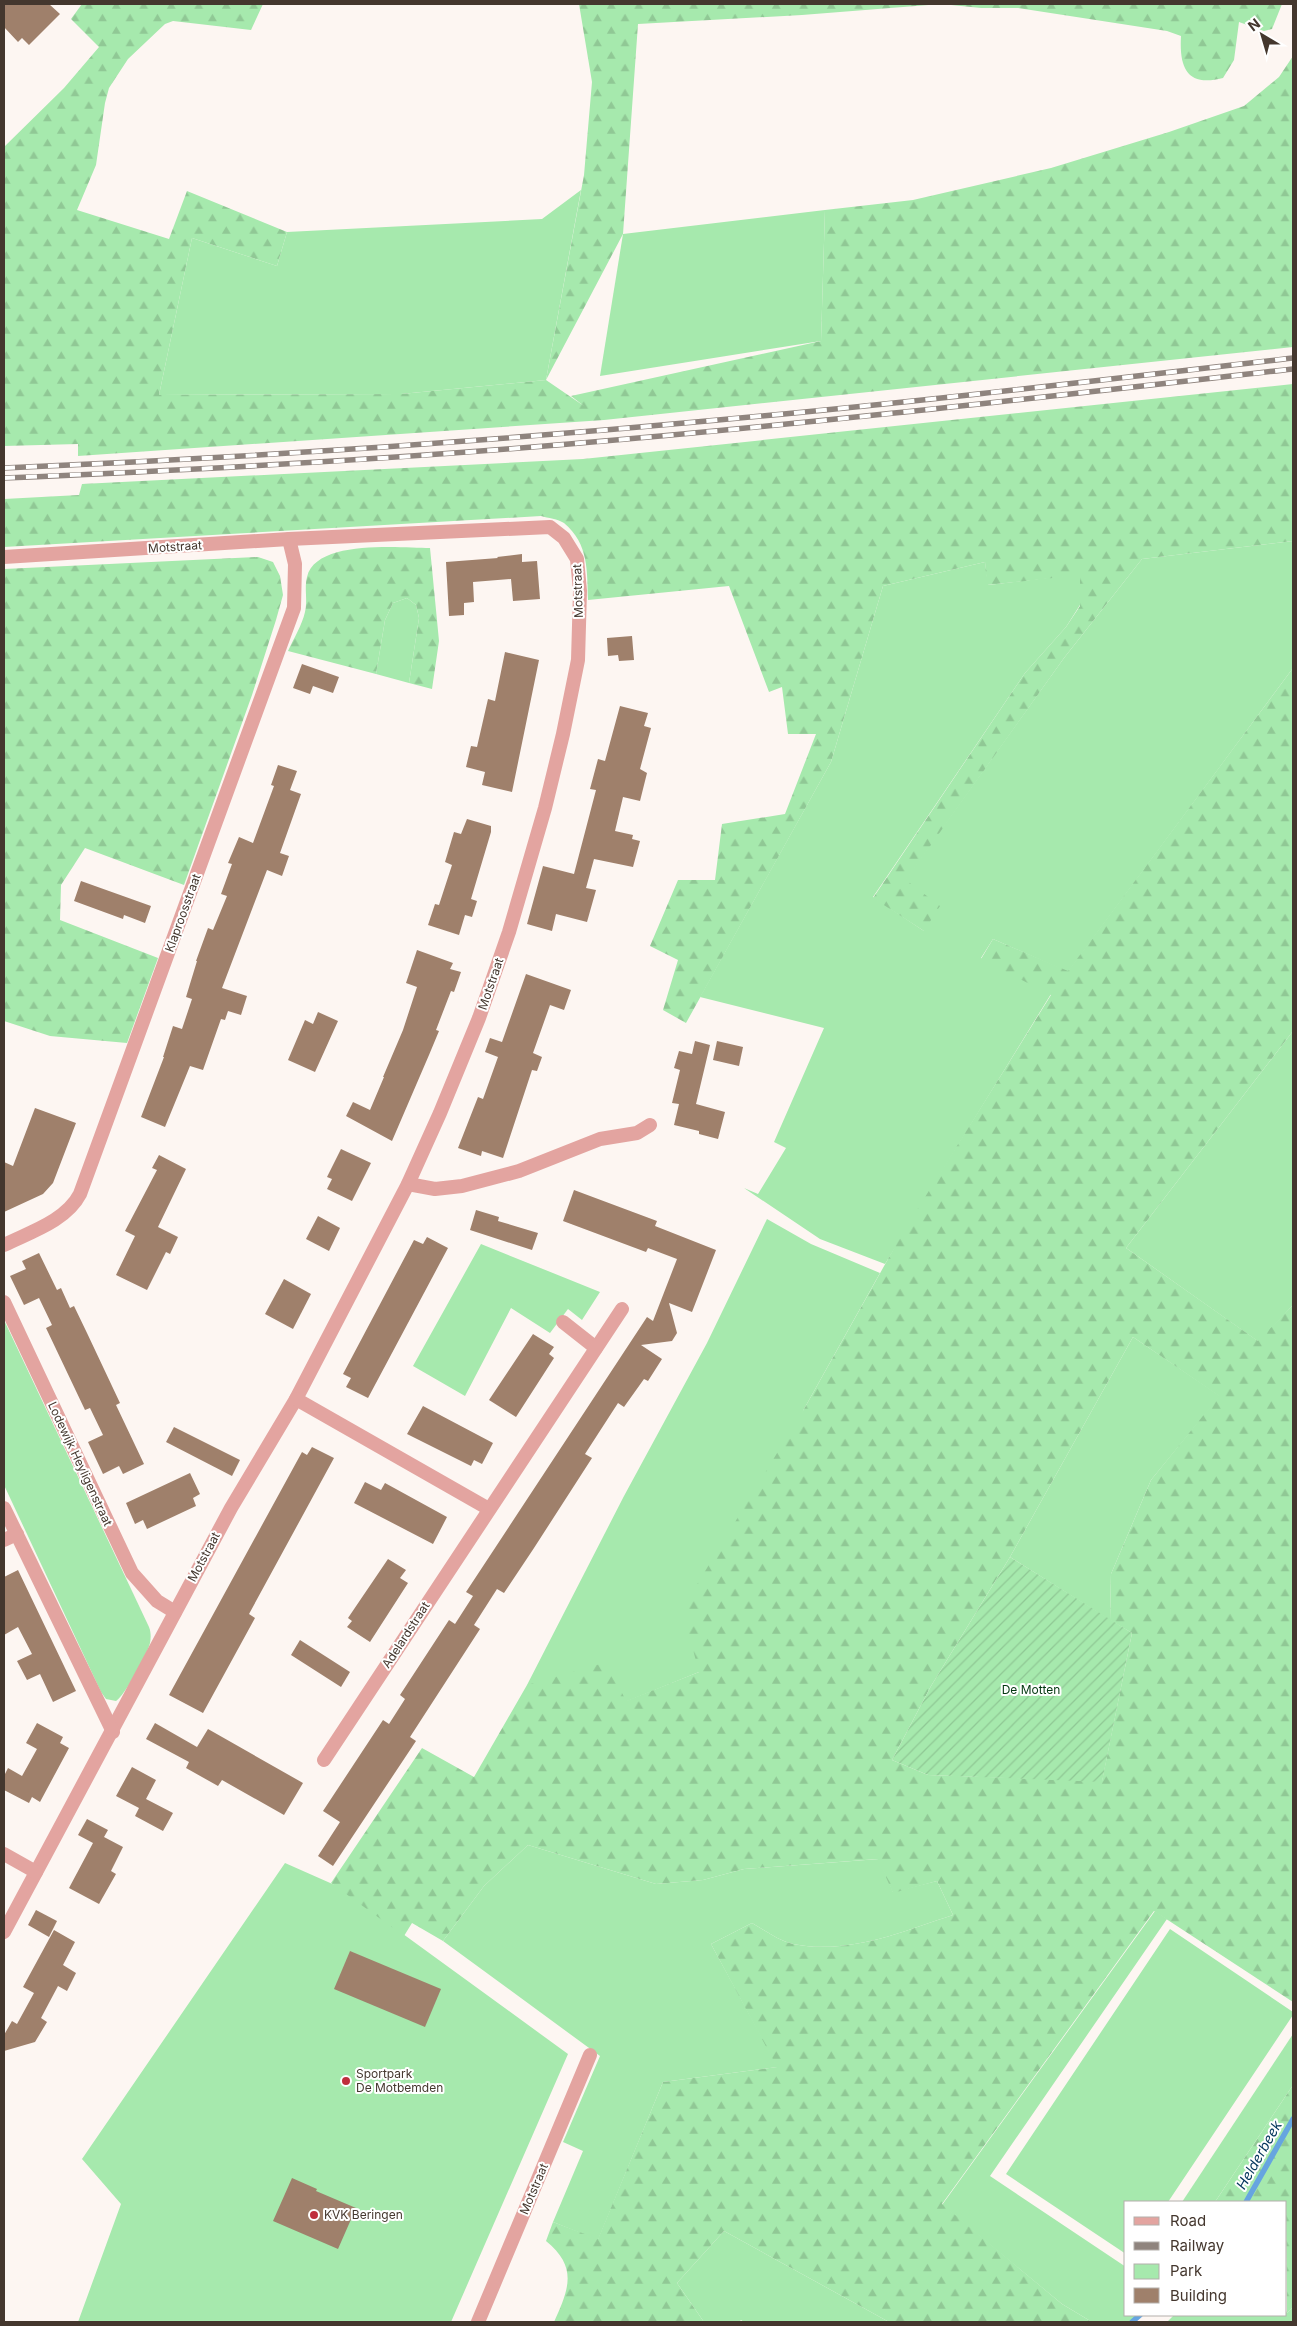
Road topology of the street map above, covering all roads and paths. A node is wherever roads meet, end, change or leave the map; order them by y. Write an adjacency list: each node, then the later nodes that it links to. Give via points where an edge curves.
1 (289, 539): 2 (street, Motstraat); 4 (street, Motstraat, via 550,527 564,538 578,560 578,660 545,808 509,932 479,1018); 5 (street, Klaproosstraat, via 295,564 294,608 80,1194 75,1205 65,1214)
2 (4, 557)
3 (650, 1125): 4 (street, via 637,1133 600,1139 519,1171 462,1186 435,1189)
4 (408, 1184): 10 (street, Motstraat)
5 (4, 1245)
6 (4, 1302): 15 (street, Lodewijk Heyligenstraat, via 132,1574 158,1601)
7 (622, 1309): 9 (street, Adelardstraat)
8 (563, 1322): 9 (street)
9 (596, 1348): 12 (street, Adelardstraat)
10 (296, 1399): 12 (street); 15 (street, Motstraat, via 231,1508)
11 (4, 1508): 13 (street)
12 (489, 1510): 17 (street, Adelardstraat)
13 (17, 1534): 14 (street); 16 (street)
14 (4, 1540)
15 (175, 1612): 16 (street, Motstraat)
16 (112, 1732): 19 (street, Motstraat)
17 (324, 1760)
18 (4, 1854): 19 (street)
19 (36, 1872): 20 (street, Motstraat)
20 (4, 1932)
21 (590, 2055): 22 (street, Motstraat)
22 (478, 2322)

